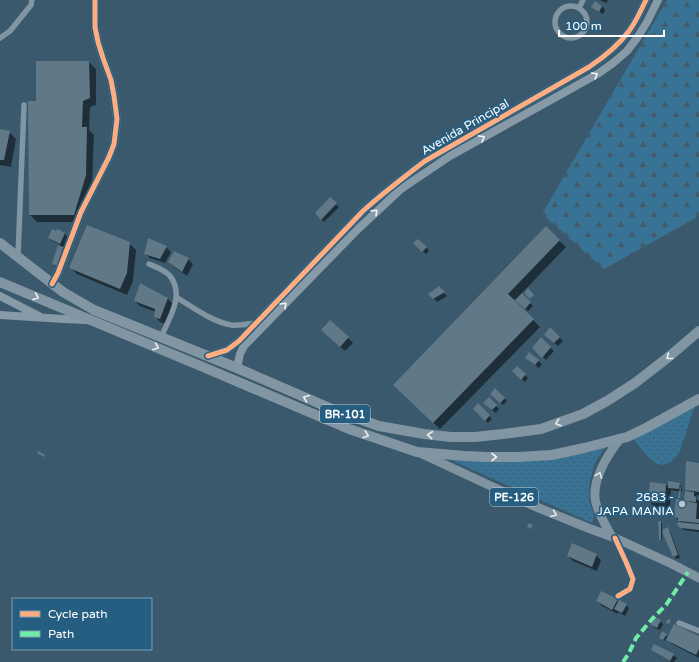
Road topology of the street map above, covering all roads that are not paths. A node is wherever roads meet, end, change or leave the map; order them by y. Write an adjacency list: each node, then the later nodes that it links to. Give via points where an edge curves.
1 (32, 0): 7 (street, via 31,5 10,31)
2 (95, 0): 15 (street, via 95,27 114,96 117,119 114,144)
3 (583, 0): 6 (street)
4 (646, 0): 8 (street, Avenida Principal, via 618,45 605,57)
5 (658, 0): 9 (street, Avenida Principal, one-way to 5, via 599,73 627,51 647,22)
6 (579, 8): 6 (street, via 570,6 561,9 556,16 555,25 559,33 567,38 576,37 584,32 587,23 585,14)
7 (0, 38)
8 (562, 83): 9 (street); 21 (street, Avenida Principal, via 425,161 377,198)
9 (567, 92): 21 (street, Avenida Principal, one-way to 9, via 401,189 450,156)
10 (24, 105): 12 (street)
11 (0, 243): 12 (highway, BR-101)
12 (18, 256): 15 (highway, BR-101)
13 (149, 264): 17 (street, via 170,276 177,290)
14 (0, 282): 20 (highway, BR-101, one-way to 20)
15 (52, 284): 23 (highway, BR-101, via 94,310)
16 (0, 296): 19 (street)
17 (176, 297): 21 (street, via 222,323 233,325); 23 (street)
18 (0, 315): 19 (street)
19 (44, 318): 20 (street)
20 (90, 320): 28 (highway, BR-101, one-way to 28, via 349,429)
21 (262, 321): 24 (street, Avenida Principal, via 227,350); 25 (street, Avenida Principal, via 242,350)
22 (699, 331): 25 (highway, BR-101, one-way to 25, via 635,383 583,414 541,429 475,437 424,434 379,426 339,412)
23 (161, 338): 24 (highway, BR-101)
24 (208, 356): 25 (highway, BR-101)
25 (237, 368)
26 (699, 399): 27 (highway, BR-101)
27 (620, 439): 28 (highway, BR-101, one-way to 27, via 465,456 552,455); 29 (main road, one-way to 27, via 601,517 595,498 596,482 604,462)
28 (417, 452): 29 (main road, PE-126, one-way to 29, via 534,506)
29 (614, 538): 30 (main road, PE-126); 31 (street, via 633,579 630,589)
30 (699, 578)
31 (618, 596)
32 (679, 623): 33 (street)
33 (699, 631)

